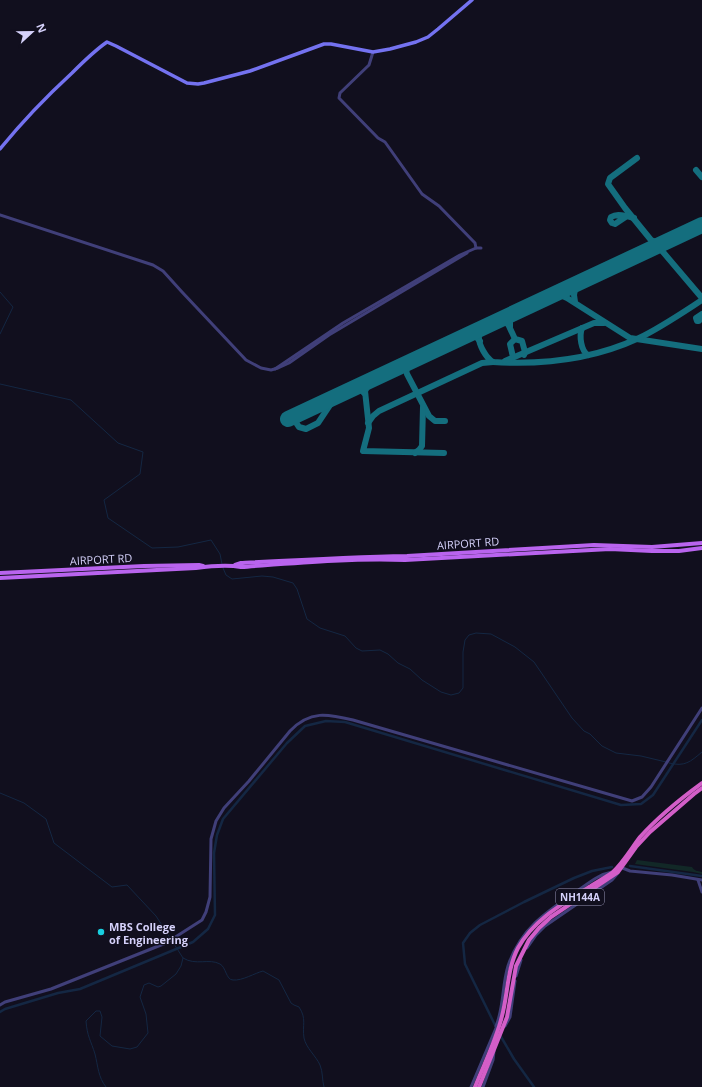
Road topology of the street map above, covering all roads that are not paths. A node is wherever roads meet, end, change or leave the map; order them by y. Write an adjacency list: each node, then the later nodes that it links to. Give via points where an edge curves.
1 (472, 0): 2 (main road, via 428,37)
2 (373, 52): 3 (main road, via 324,44 250,71 198,84 187,83 107,42 60,84); 5 (street, via 369,65 340,93 339,98 386,143 420,191 439,206 475,243)
3 (0, 148)
4 (0, 216): 5 (street, via 153,265 178,287 246,360 261,368 273,370 289,363 329,335)
5 (476, 248): 6 (street)
6 (481, 248)
7 (702, 543): 9 (main road, AIRPORT RD, via 652,547 594,545 407,556 317,558)
8 (702, 548): 9 (main road, via 679,551 610,548 405,560)
9 (233, 565): 10 (main road)
10 (203, 566): 11 (main road, AIRPORT RD, via 144,566); 12 (main road)
11 (0, 573)
12 (0, 578)
13 (702, 708): 20 (street, via 651,787 644,795 632,801 354,720 323,714 309,718 293,728 222,811 213,828 210,891 206,912 199,923 166,943 52,989)
14 (702, 783): 16 (highway, NH144A, via 647,830)
15 (702, 788): 16 (highway, NH144A, via 650,832)
16 (620, 868): 17 (street); 19 (highway, NH144A, via 574,904 551,917 535,934 518,960); 19 (highway, NH144A, via 554,910 531,930 514,957 509,973)
17 (700, 880): 18 (street)
18 (702, 892)
19 (509, 992): 21 (highway, NH144A); 21 (street, via 510,1017)
20 (0, 1005)
21 (499, 1030): 22 (highway, NH144A); 23 (street); 24 (highway, NH144A)
22 (494, 1051): 25 (highway, NH144A); 26 (street, via 494,1060)
23 (471, 1087)
24 (474, 1087)
25 (479, 1087)
26 (482, 1087)

